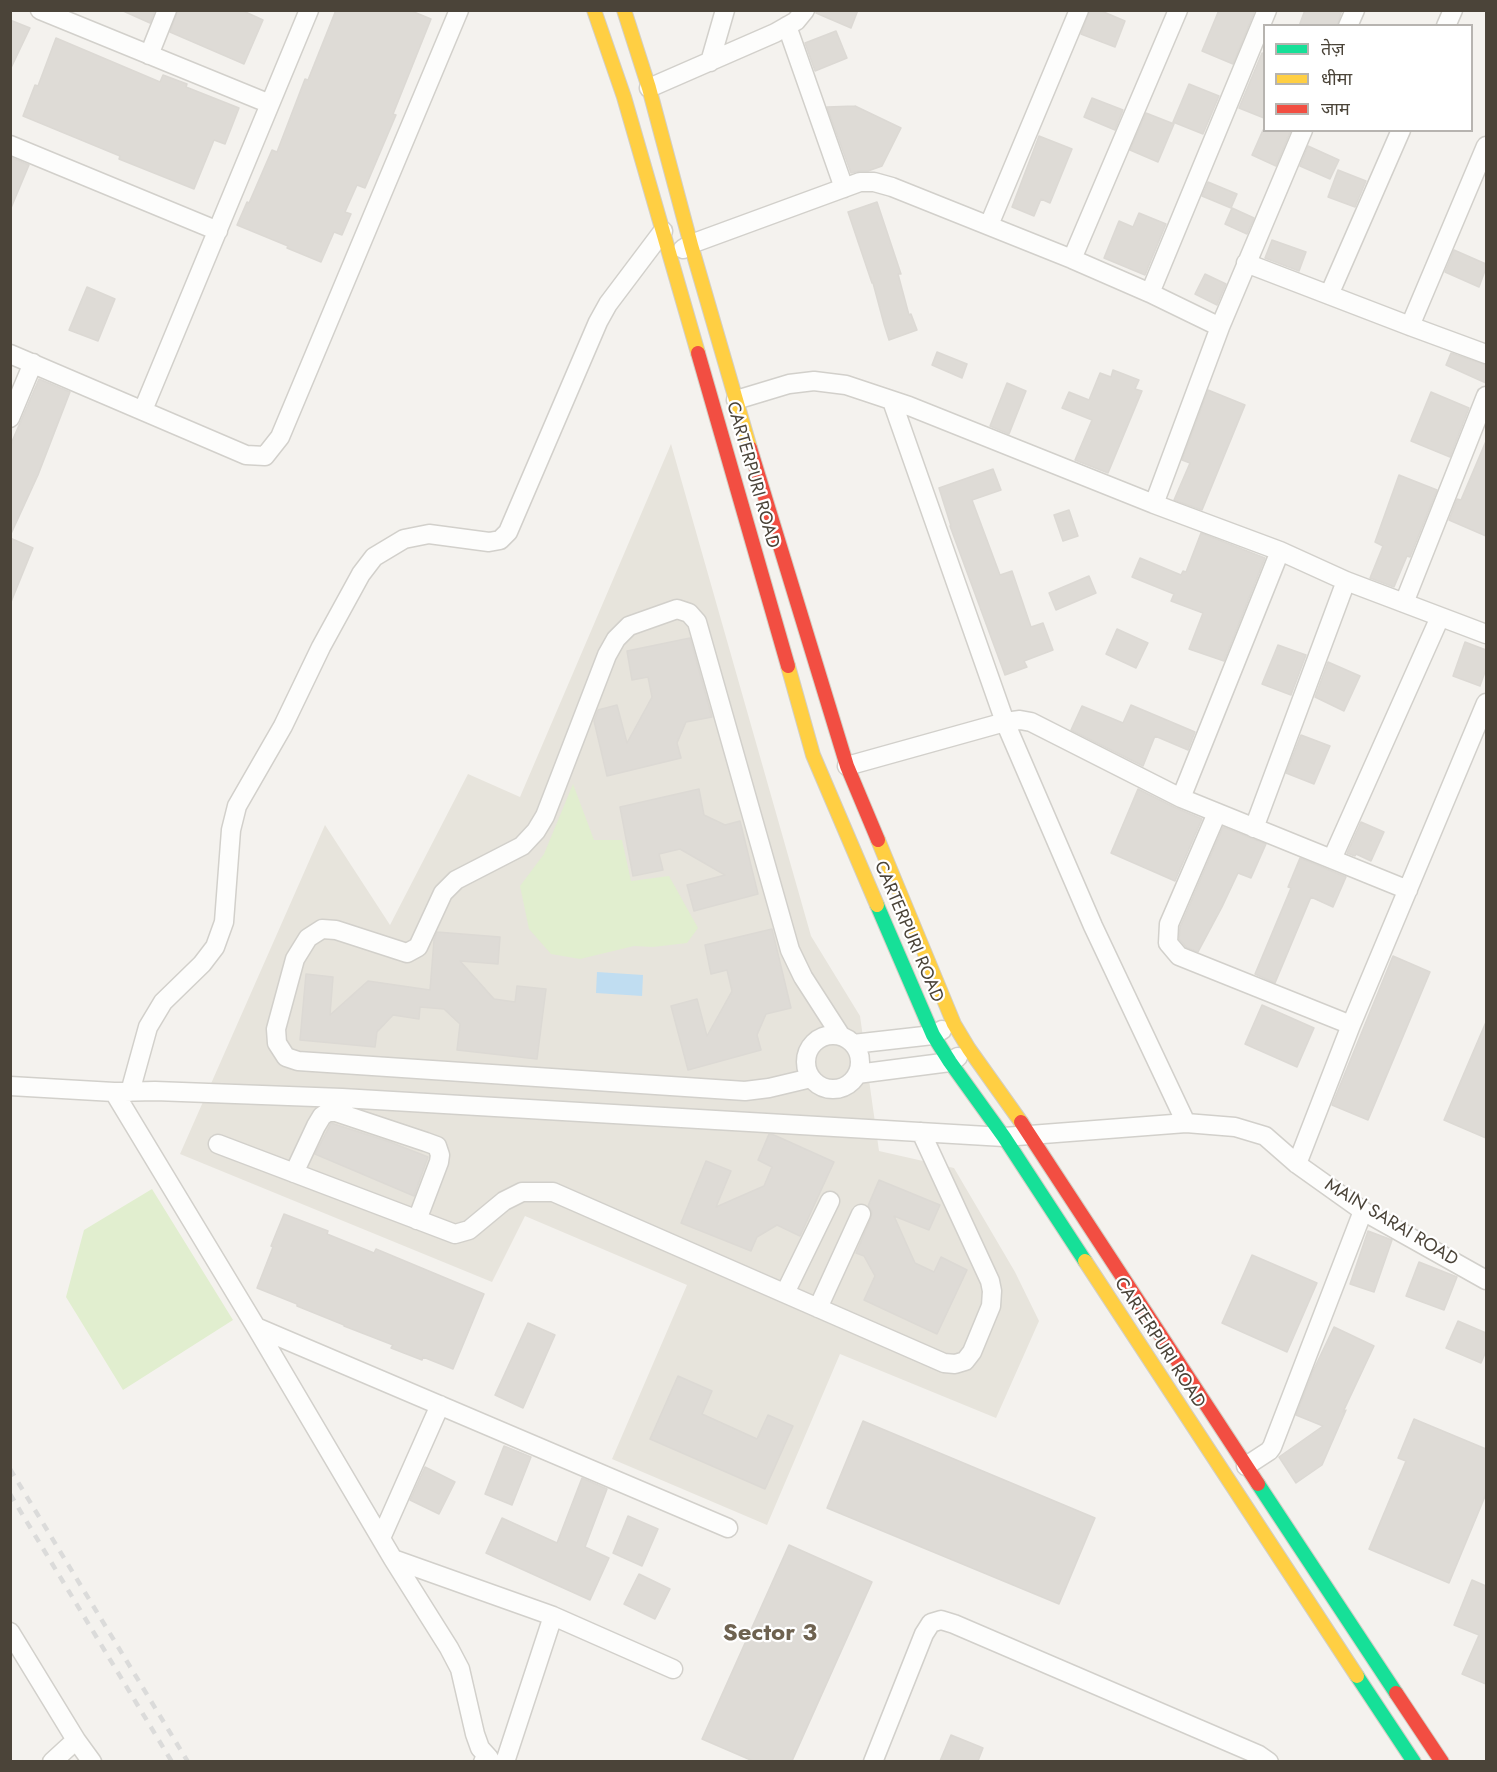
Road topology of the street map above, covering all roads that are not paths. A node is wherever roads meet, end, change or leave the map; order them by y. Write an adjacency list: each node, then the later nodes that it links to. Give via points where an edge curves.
1 (40, 10): 17 (street)
2 (167, 10): 17 (street)
3 (309, 10): 20 (street)
4 (594, 10): 28 (main road, CARTERPURI ROAD)
5 (624, 10): 19 (main road, CARTERPURI ROAD)
6 (725, 10): 18 (street)
7 (805, 10): 16 (street)
8 (1079, 10): 26 (street)
9 (1178, 10): 31 (street)
10 (1267, 10): 33 (street)
11 (1355, 10): 14 (street)
12 (1453, 10): 15 (street)
13 (457, 11): 43 (street, via 280,437 264,456 246,455)
14 (1349, 24)
15 (1447, 24)
16 (787, 26): 18 (street); 25 (street)
17 (148, 55): 20 (street)
18 (710, 62): 19 (street)
19 (649, 88): 29 (main road, CARTERPURI ROAD)
20 (270, 104): 27 (street)
21 (1302, 132): 32 (street)
22 (1400, 132): 34 (street)
23 (10, 145): 27 (street)
24 (1486, 146): 35 (street)
25 (844, 188): 26 (street, via 874,182); 29 (street)
26 (989, 225): 31 (street)
27 (218, 231): 43 (street)
28 (663, 231): 30 (main road, CARTERPURI ROAD); 68 (street, via 598,322 508,532 500,540 489,542 429,534 404,539 374,557 361,574 237,806 231,830 224,922 215,946 163,1002 148,1027)
29 (691, 244): 30 (street); 41 (main road, CARTERPURI ROAD)
30 (671, 256): 61 (main road, CARTERPURI ROAD, via 813,755)
31 (1072, 259): 33 (street)
32 (1246, 263): 34 (street); 36 (street)
33 (1150, 293): 36 (street)
34 (1329, 295): 35 (street)
35 (1410, 326): 38 (street)
36 (1220, 327): 45 (street)
37 (10, 354): 39 (street)
38 (1486, 354)
39 (33, 363): 43 (street); 44 (street)
40 (1486, 396): 48 (street)
41 (736, 400): 42 (street, via 789,384 814,381 846,385); 53 (main road, CARTERPURI ROAD)
42 (892, 401): 45 (street); 52 (street)
43 (143, 410)
44 (10, 418)
45 (1154, 504): 46 (street)
46 (1280, 551): 47 (street); 54 (street)
47 (1346, 581): 48 (street); 56 (street)
48 (1404, 603): 49 (street)
49 (1440, 617): 50 (street); 57 (street)
50 (1486, 634)
51 (1486, 703): 58 (street)
52 (1005, 722): 53 (street); 54 (street, via 1030,722); 69 (street, via 1093,926)
53 (847, 766): 59 (main road, CARTERPURI ROAD)
54 (1181, 798): 55 (street)
55 (1217, 813): 56 (street); 60 (street, via 1169,924 1168,943 1179,956)
56 (1254, 828): 57 (street)
57 (1332, 859): 58 (street)
58 (1408, 890): 60 (street)
59 (954, 1024): 61 (street); 63 (main road, CARTERPURI ROAD)
60 (1351, 1025): 74 (street)
61 (933, 1035): 62 (street); 64 (main road, CARTERPURI ROAD)
62 (847, 1040): 65 (street, via 860,1059); 66 (street, via 824,1037 811,1047 806,1063); 66 (street, via 803,977 790,950 697,622 689,613 677,609 629,626 616,639 545,816 529,839 456,879 443,893 418,947 408,953 336,930 322,929 308,938 295,959 276,1029 277,1043 286,1057 298,1061 745,1091)
63 (969, 1049): 64 (street); 71 (main road, CARTERPURI ROAD)
64 (950, 1062): 65 (street); 72 (main road, CARTERPURI ROAD)
65 (857, 1074): 66 (street, via 840,1089 817,1084)
66 (811, 1078)
67 (10, 1086): 68 (street, MAIN SARAI ROAD)
68 (122, 1092): 70 (street, MAIN SARAI ROAD, via 354,1099); 83 (street)
69 (1186, 1123): 71 (street, MAIN SARAI ROAD); 74 (street, MAIN SARAI ROAD, via 1234,1127 1265,1137)
70 (921, 1132): 72 (street, MAIN SARAI ROAD); 82 (street, via 990,1281 991,1306 972,1352 965,1361 944,1363)
71 (1031, 1136): 72 (street, MAIN SARAI ROAD); 85 (main road, CARTERPURI ROAD)
72 (1004, 1137): 98 (main road, CARTERPURI ROAD)
73 (218, 1144): 75 (street)
74 (1297, 1164): 77 (street, MAIN SARAI ROAD)
75 (294, 1173): 79 (street); 79 (street, via 316,1126 328,1112 437,1146 439,1162)
76 (830, 1201): 81 (street)
77 (1363, 1211): 80 (street, MAIN SARAI ROAD); 85 (street, via 1272,1447)
78 (861, 1214): 82 (street)
79 (417, 1220): 81 (street, via 455,1234 469,1230 504,1201 522,1192 553,1192)
80 (1486, 1280)
81 (785, 1293): 82 (street)
82 (818, 1308)
83 (256, 1327): 84 (street); 87 (street)
84 (440, 1405): 86 (street); 87 (street)
85 (1246, 1466): 99 (main road, CARTERPURI ROAD)
86 (728, 1528)
87 (381, 1538): 88 (street)
88 (393, 1559): 89 (street); 95 (street, via 460,1669 480,1748)
89 (553, 1616): 91 (street); 95 (street)
90 (10, 1632): 92 (street)
91 (673, 1669)
92 (76, 1740): 93 (street); 94 (street)
93 (52, 1761)
94 (92, 1761)
95 (493, 1761)
96 (873, 1761): 97 (street, via 924,1634 931,1623 941,1620)
97 (1269, 1761)
98 (1414, 1761)
99 (1442, 1761)

